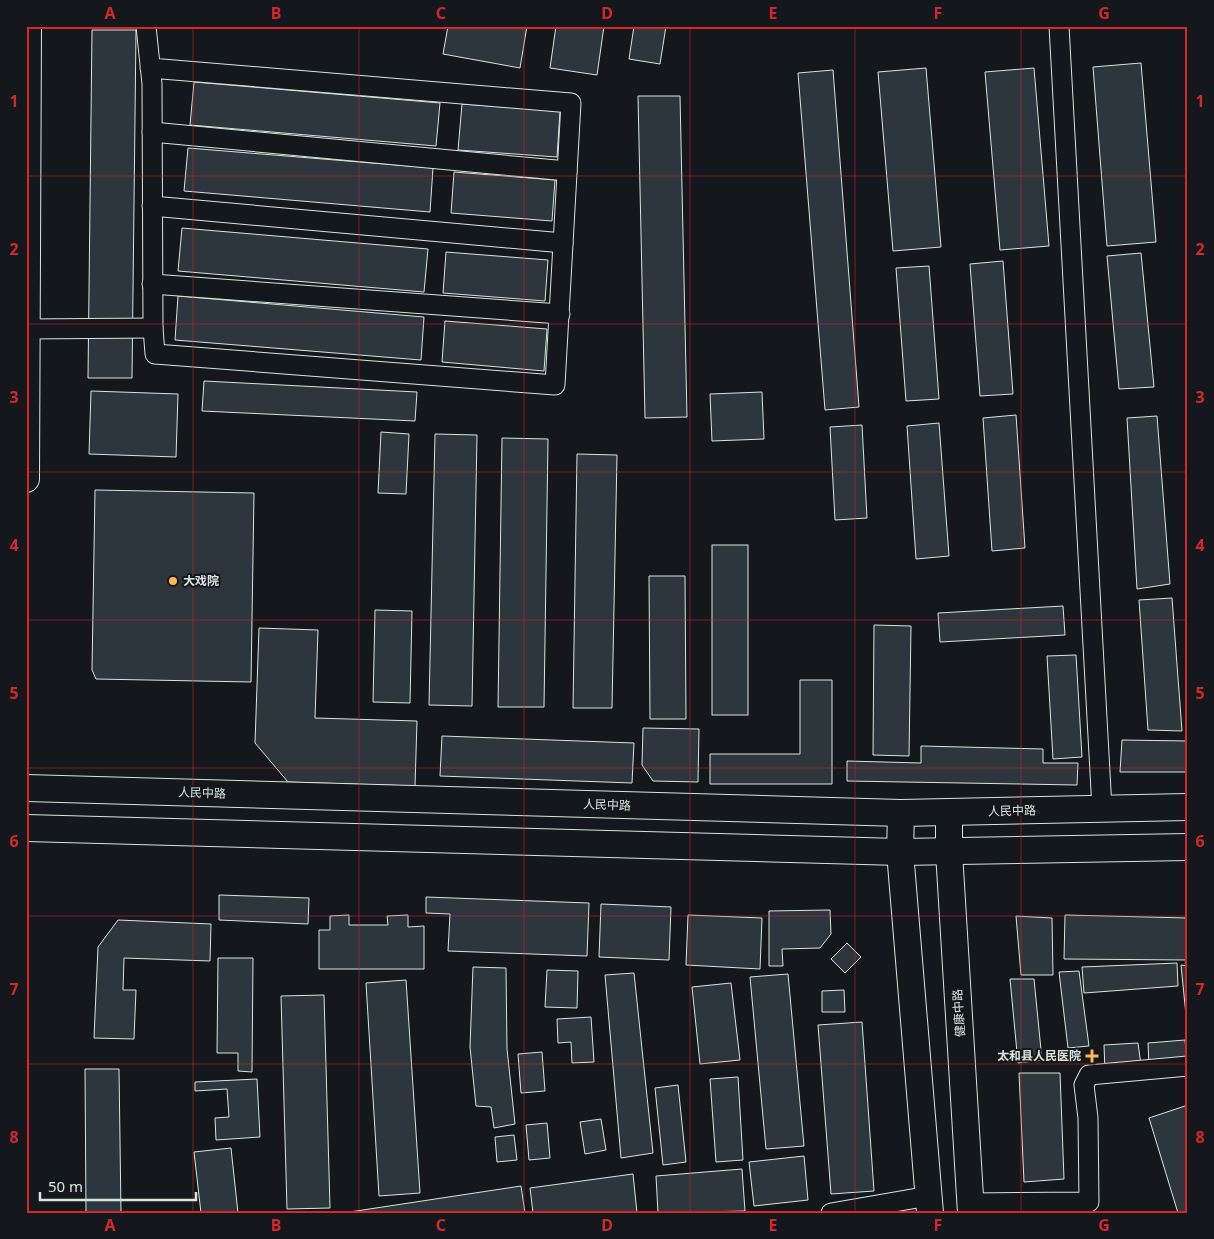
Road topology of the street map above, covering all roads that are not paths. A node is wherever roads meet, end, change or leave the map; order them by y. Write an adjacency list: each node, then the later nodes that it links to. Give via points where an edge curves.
1 (28, 26): 12 (main road)
2 (146, 26): 4 (street)
3 (1059, 26): 16 (street)
4 (150, 68): 5 (street); 6 (street, via 571,103)
5 (152, 132): 6 (street); 7 (street)
6 (568, 171): 8 (street)
7 (152, 206): 8 (street); 9 (street)
8 (563, 242): 10 (street)
9 (152, 284): 10 (street); 11 (street)
10 (560, 314): 11 (street, via 556,385 155,354)
11 (153, 328): 12 (street)
12 (27, 329): 13 (main road)
13 (26, 479)
14 (26, 788): 18 (main road, 人民中路)
15 (1188, 808): 16 (main road, 人民中路)
16 (1102, 809): 17 (main road, 人民中路)
17 (949, 812): 18 (main road, 人民中路); 22 (main road, 健康中路)
18 (901, 813): 21 (main road)
19 (26, 828): 21 (main road)
20 (1188, 847): 22 (main road)
21 (900, 852): 22 (main road); 24 (main road)
22 (948, 852): 25 (main road, 健康中路)
23 (1188, 1066): 25 (street, via 1089,1075 1084,1085 1088,1118 1089,1202)
24 (930, 1204): 26 (street)
25 (971, 1208)
26 (831, 1213)

